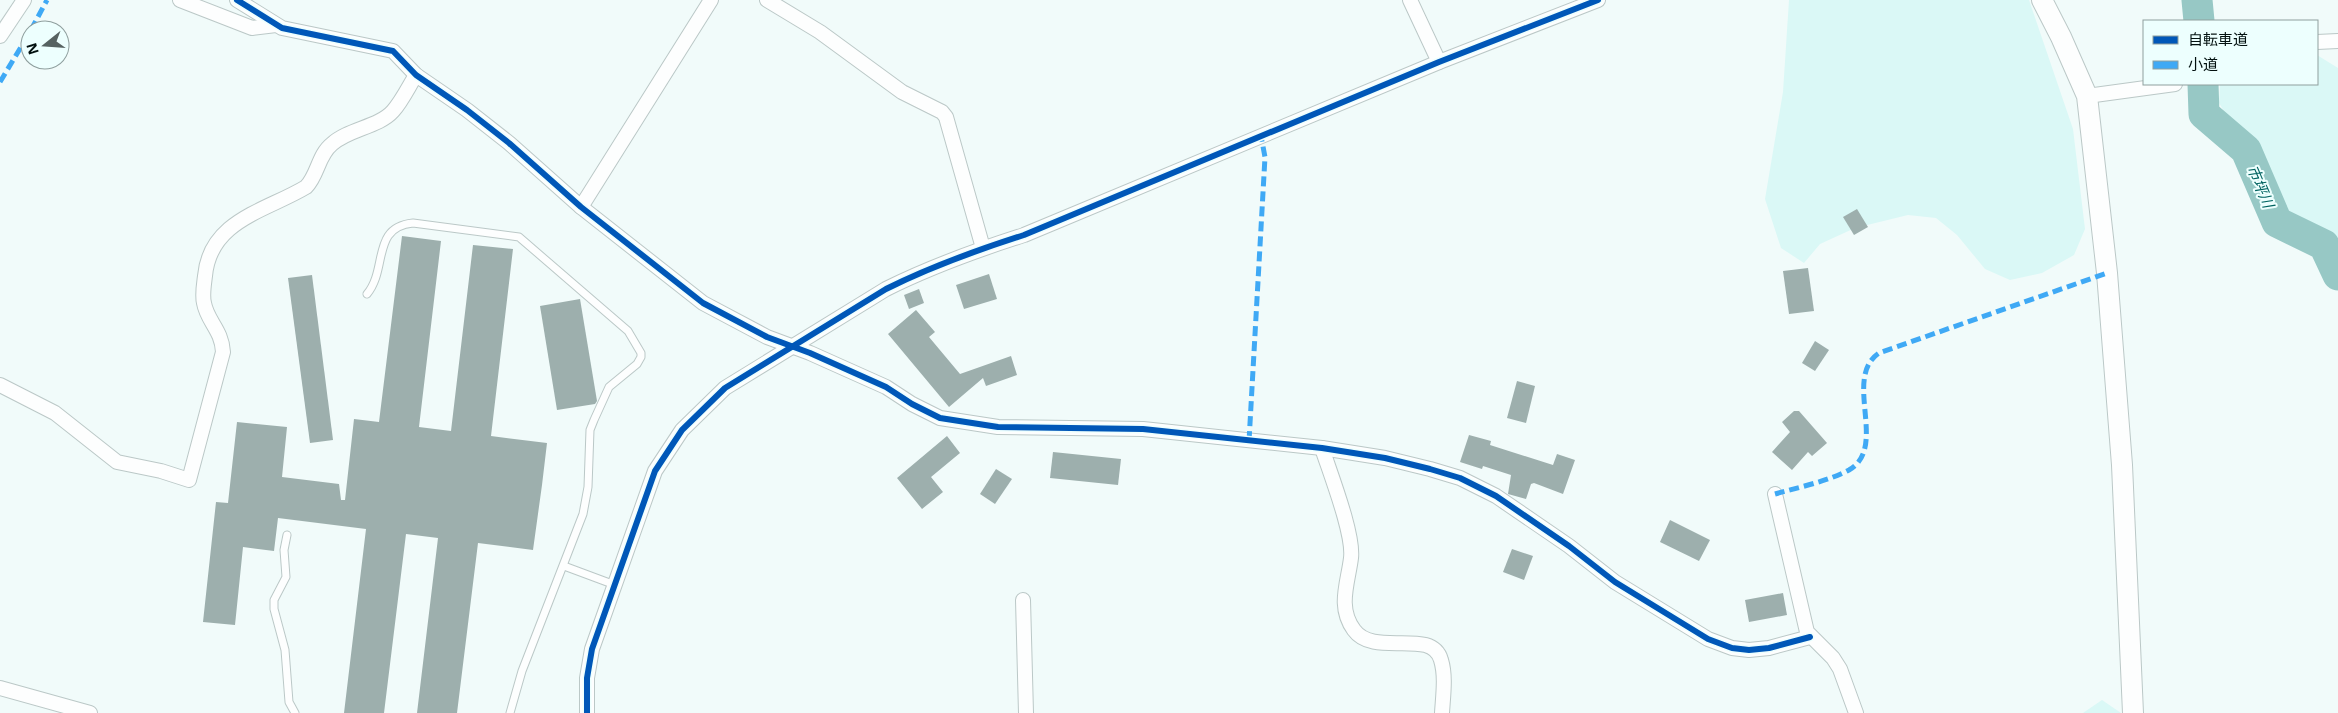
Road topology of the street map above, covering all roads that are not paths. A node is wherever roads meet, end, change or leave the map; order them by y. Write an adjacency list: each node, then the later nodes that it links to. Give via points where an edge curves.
1 (24, 0): 10 (street)
2 (180, 0): 9 (street, via 252,28)
3 (237, 0): 9 (street)
4 (711, 0): 17 (street)
5 (766, 0): 18 (street, via 820,32 902,92 946,116)
6 (1410, 0): 13 (street)
7 (1598, 0): 13 (street)
8 (2042, 0): 16 (street)
9 (276, 24): 14 (street, via 305,34 394,52)
10 (0, 36)
11 (2338, 41): 12 (street)
12 (2318, 42)
13 (1438, 62): 18 (street, via 1024,235)
14 (416, 75): 17 (street, via 509,143); 21 (street, via 393,112 332,144 306,187 231,225 218,238 206,268 204,303 223,342 223,352 189,480 117,462 55,413)
15 (2168, 85): 16 (street)
16 (2087, 96): 37 (street, via 2122,465)
17 (581, 207): 20 (street, via 703,303)
18 (983, 248): 20 (street, via 886,289)
19 (367, 294): 25 (lane, via 376,280 382,246 390,230 402,224 413,222 502,233 520,237 628,331 641,357 609,387 590,430 588,487 583,514)
20 (791, 347): 22 (street, via 886,387 940,418 998,427 1143,429); 26 (street, via 725,388 682,430 655,471)
21 (0, 385)
22 (1322, 448): 28 (street, via 1430,469 1485,490 1569,546 1615,582 1708,639 1749,650); 35 (street, via 1352,556 1344,604 1346,617 1363,639 1378,643 1422,644 1436,650 1441,660)
23 (1775, 494): 28 (street)
24 (287, 535): 31 (lane, via 284,550 286,578 274,600 274,609 285,650 289,702)
25 (564, 566): 26 (lane); 32 (lane, via 526,662)
26 (615, 585): 33 (street, via 592,649)
27 (1023, 600): 34 (street)
28 (1810, 637): 36 (street, via 1840,669)
29 (0, 688): 30 (street)
30 (90, 713)
31 (295, 713)
32 (510, 713)
33 (587, 713)
34 (1026, 713)
35 (1442, 713)
36 (1856, 713)
37 (2134, 713)

